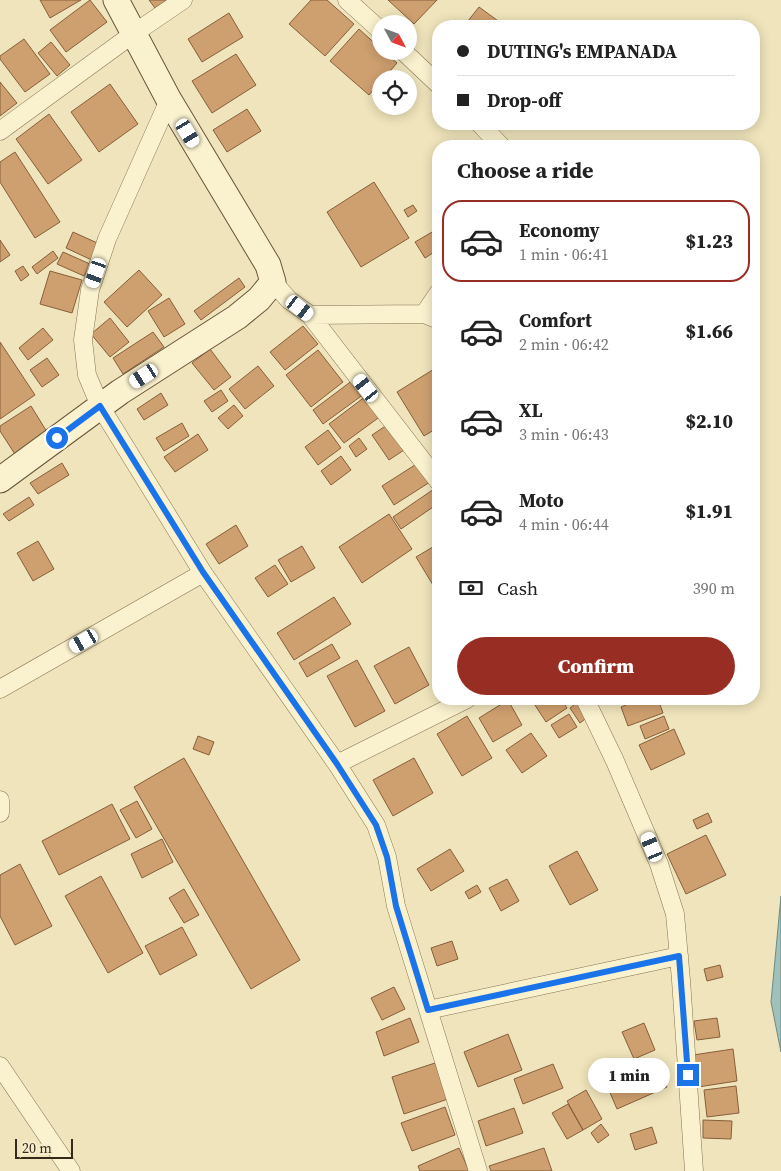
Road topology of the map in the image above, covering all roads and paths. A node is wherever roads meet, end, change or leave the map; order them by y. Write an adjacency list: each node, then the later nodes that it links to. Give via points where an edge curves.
1 (116, 0): 5 (main road)
2 (183, 0): 5 (street)
3 (347, 0): 4 (street)
4 (372, 24)
5 (133, 34): 8 (main road); 10 (street)
6 (413, 60): 7 (street)
7 (432, 78)
8 (169, 100): 12 (main road, via 268,265); 15 (street, via 107,239 90,290 83,340 87,374)
9 (485, 130): 11 (street)
10 (0, 131)
11 (495, 140)
12 (273, 282): 13 (street, via 289,300); 15 (main road, via 237,317)
13 (310, 315): 14 (street); 16 (street)
14 (432, 317)
15 (100, 406): 17 (main road); 18 (street)
16 (432, 473)
17 (0, 480)
18 (203, 572): 19 (street); 22 (street)
19 (0, 689)
20 (455, 705): 22 (street)
21 (588, 705): 25 (street, via 659,864 675,914)
22 (337, 764): 26 (street, via 376,825 387,857 396,906)
23 (0, 800): 24 (street)
24 (0, 813)
25 (679, 956): 26 (street); 30 (street)
26 (428, 1010): 29 (street)
27 (0, 1066): 28 (street)
28 (71, 1171)
29 (478, 1171)
30 (694, 1171)

